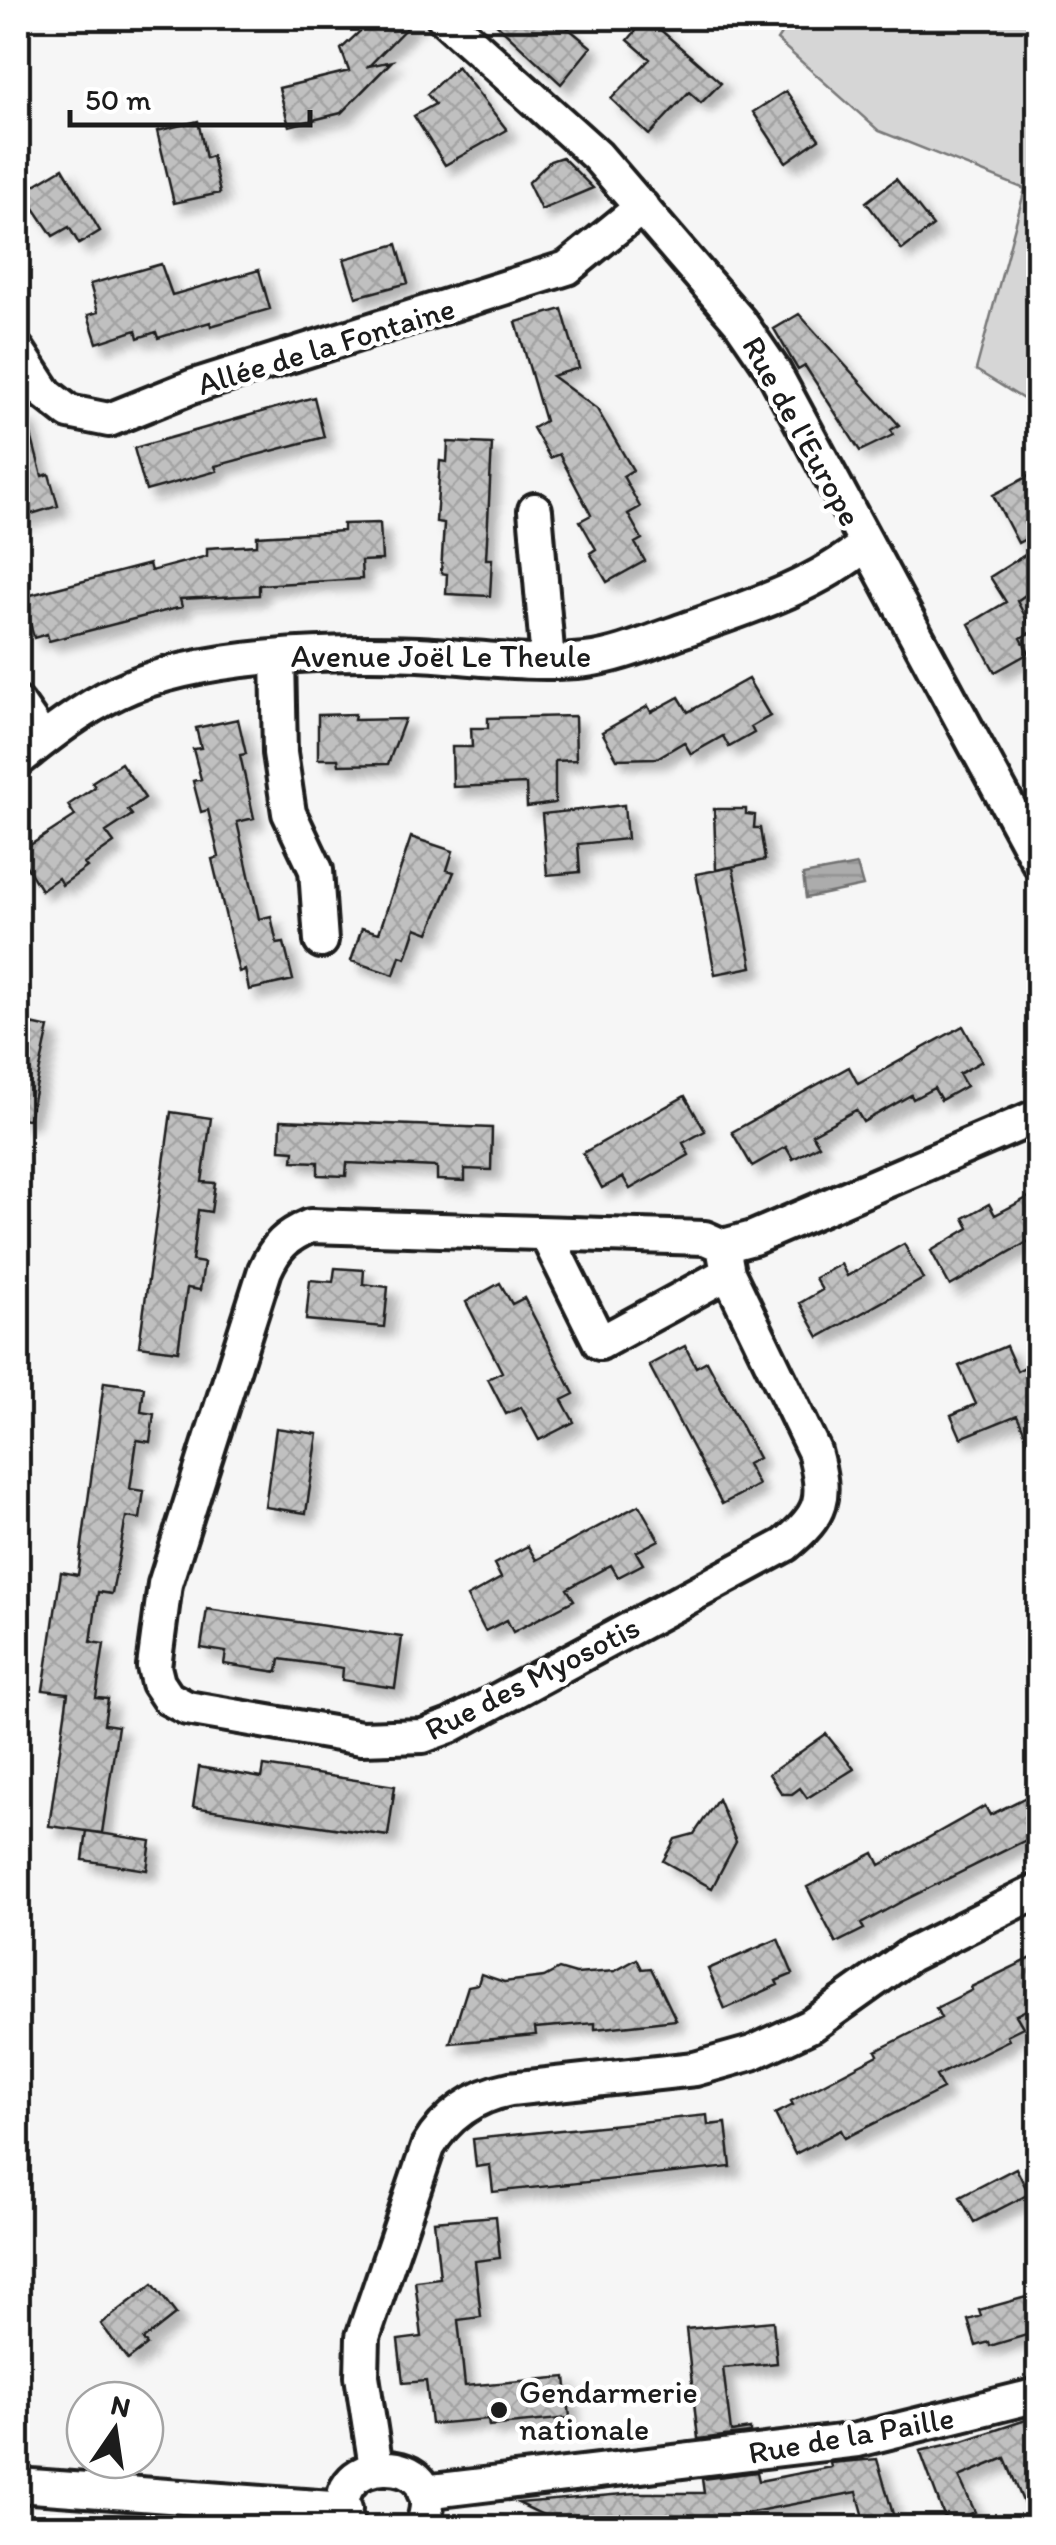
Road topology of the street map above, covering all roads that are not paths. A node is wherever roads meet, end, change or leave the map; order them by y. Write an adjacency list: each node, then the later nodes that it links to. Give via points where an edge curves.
1 (444, 18): 2 (street, Rue de l'Europe, via 597,156)
2 (642, 207): 3 (street, Allée de la Fontaine, via 567,268 191,387 109,420 70,412 46,394); 5 (street, Rue de l'Europe, via 772,370)
3 (18, 351)
4 (535, 510): 7 (street)
5 (866, 544): 7 (street, Avenue Joël Le Theule, via 843,563 760,603 617,654); 10 (street, Rue de l'Europe)
6 (278, 657): 7 (street, Avenue Joël Le Theule, via 416,654); 9 (street, Avenue Joël Le Theule, via 166,675 119,691); 11 (street, via 288,814 316,870)
7 (548, 662)
8 (18, 704): 9 (street)
9 (30, 750)
10 (1038, 861)
11 (321, 941)
12 (1038, 1116): 14 (street, Rue des Myosotis, via 753,1238)
13 (546, 1234): 14 (street, Rue des Myosotis, via 706,1238); 14 (street, Rue des Myosotis, via 600,1343); 14 (street, Rue des Myosotis, via 310,1226 276,1247 165,1584 154,1667 168,1698 187,1708 360,1738 423,1736 785,1545 816,1516 820,1475)
14 (725, 1259)
15 (1038, 1891): 17 (street, via 910,1955 812,2025 752,2053 695,2069 510,2088 463,2108 428,2148 363,2337)
16 (1038, 2395): 19 (street, Rue de la Paille, via 857,2440)
17 (376, 2467): 19 (street, via 405,2470); 20 (street, via 352,2482)
18 (18, 2485): 20 (street)
19 (424, 2492): 21 (street)
20 (348, 2518)
21 (421, 2528)

